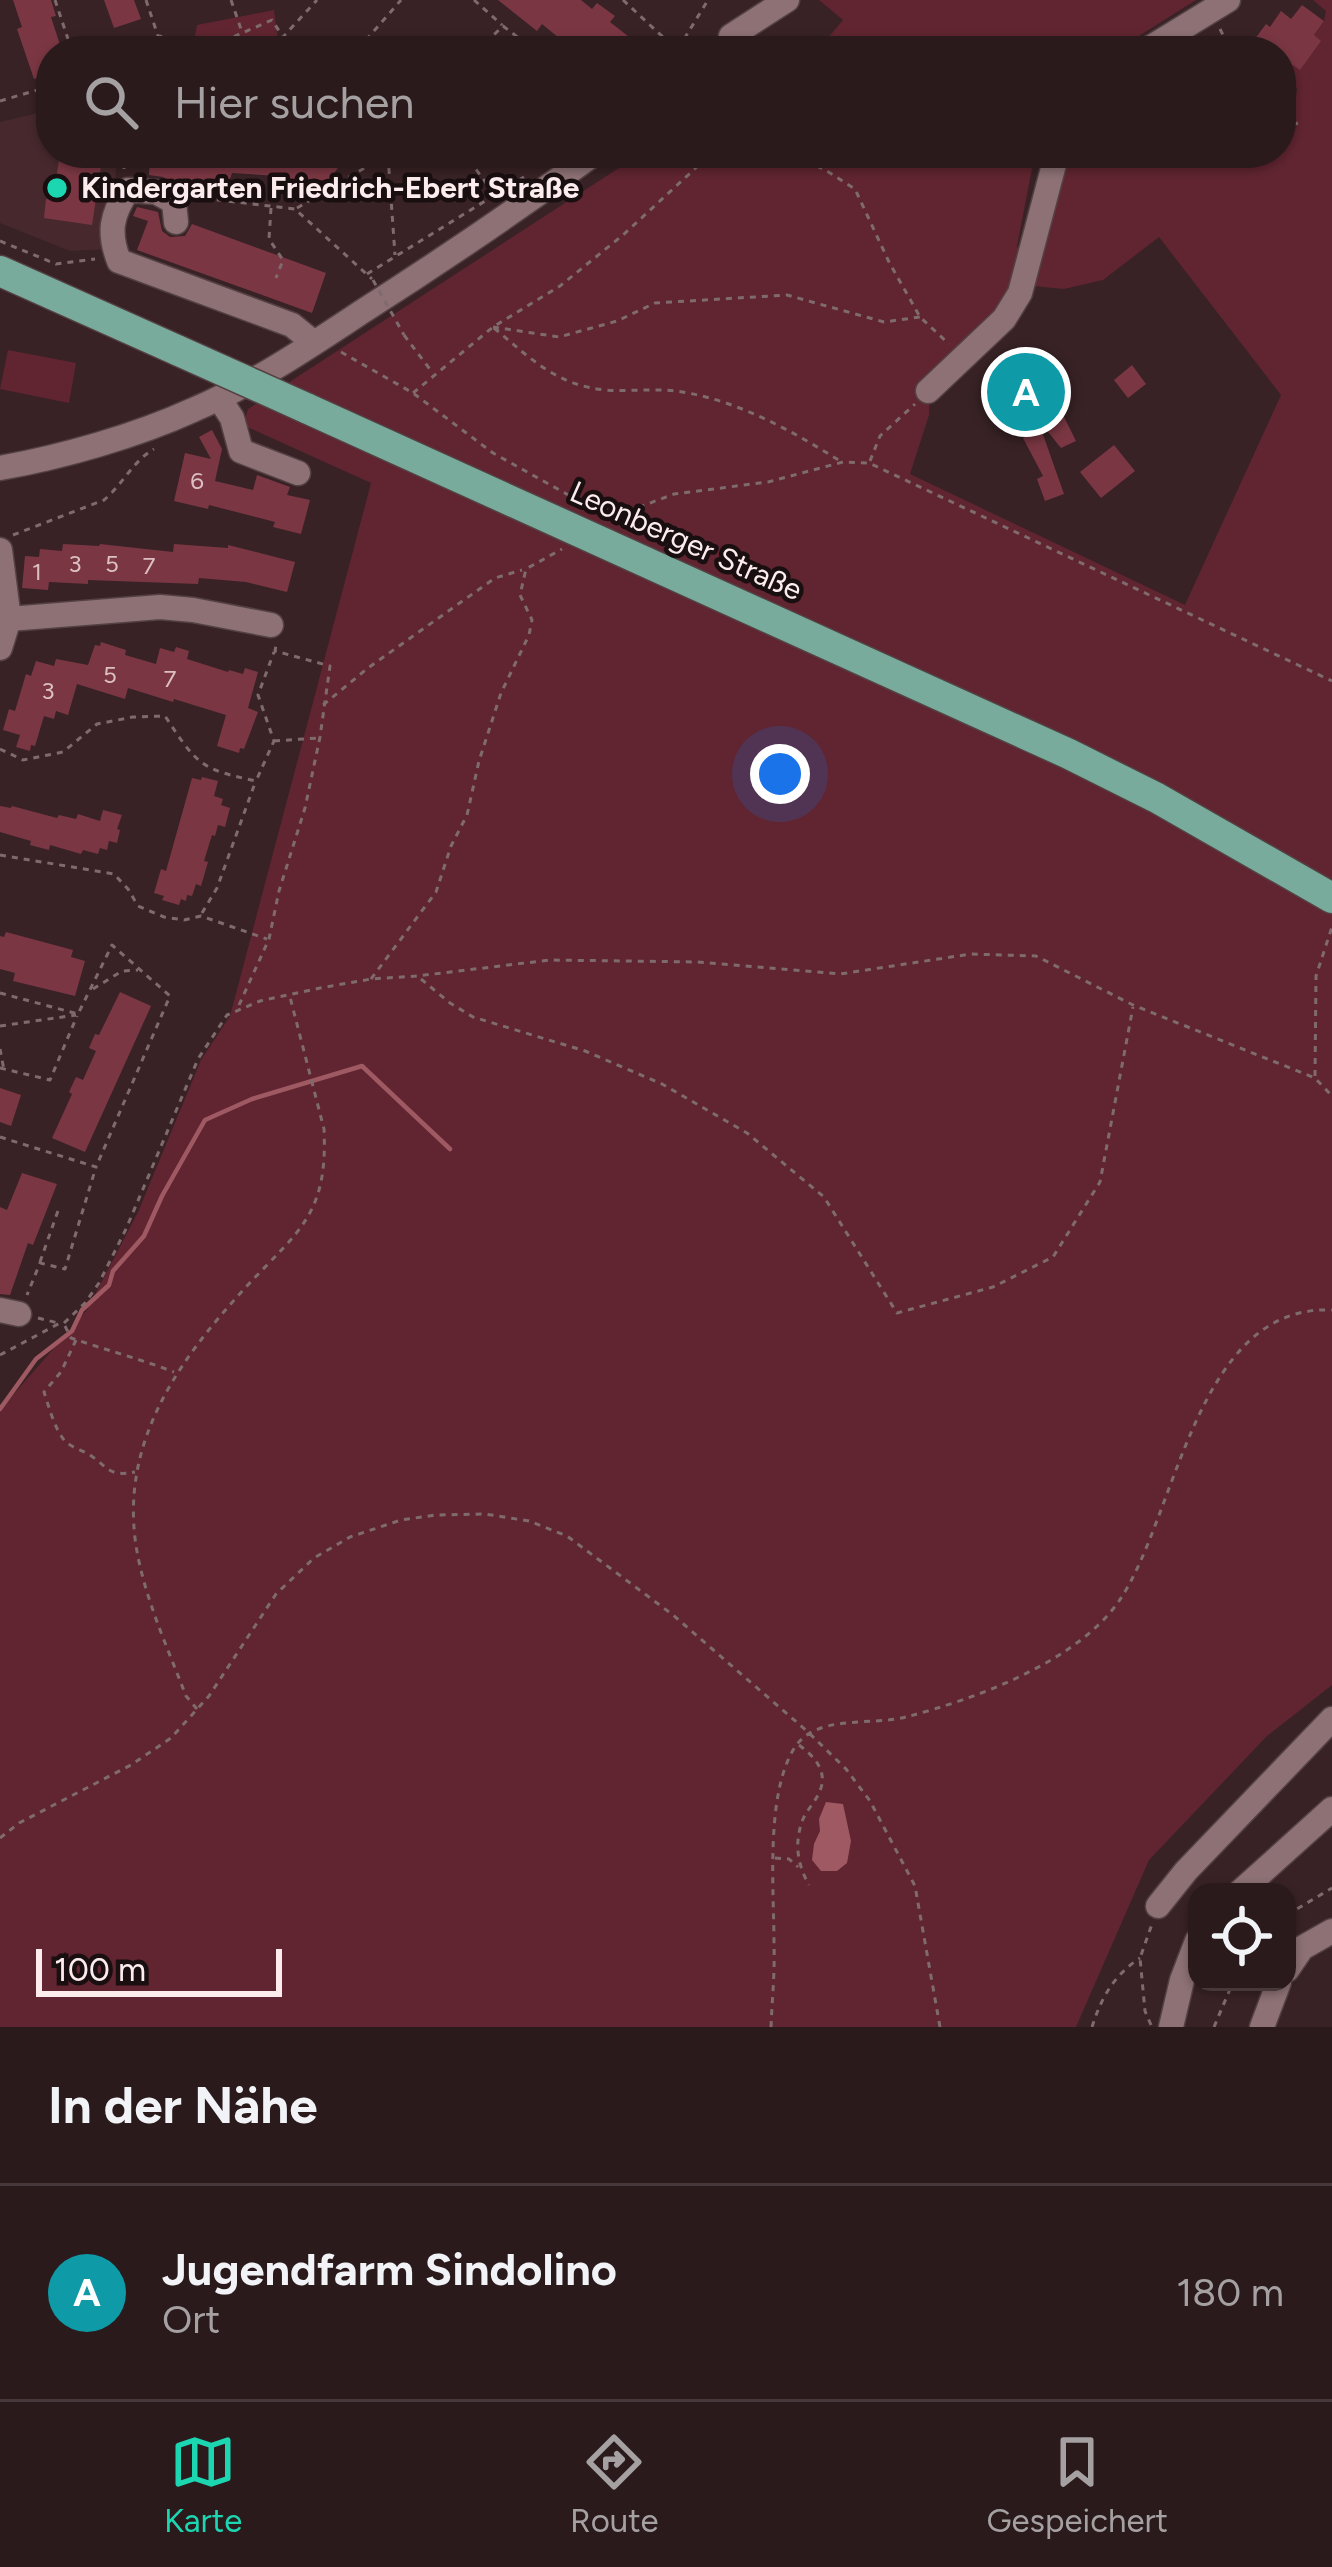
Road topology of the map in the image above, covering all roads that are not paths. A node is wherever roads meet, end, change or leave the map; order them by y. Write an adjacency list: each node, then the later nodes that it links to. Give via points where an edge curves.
1 (754, 0): 4 (street)
2 (788, 0): 5 (street)
3 (1220, 6): 6 (street)
4 (730, 36)
5 (736, 36)
6 (1170, 36)
7 (574, 168): 11 (street)
8 (1053, 168): 12 (street, via 1020,293 1004,319)
9 (175, 212): 11 (street, via 156,192 128,190 116,208 119,261 292,325)
10 (0, 271): 20 (main road, Leonberger Straße, bridge, via 596,526 1087,763)
11 (324, 345): 13 (street)
12 (928, 391)
13 (219, 398): 14 (street, via 159,424); 15 (street, via 241,451)
14 (0, 468)
15 (298, 473)
16 (0, 550): 17 (street)
17 (9, 619): 18 (street, via 193,610); 19 (street)
18 (273, 638)
19 (0, 648)
20 (1332, 898)
21 (1332, 1719): 24 (street)
22 (1332, 1809): 23 (street)
23 (1250, 1883)
24 (1158, 1906)
25 (1332, 1930): 26 (street)
26 (1296, 1957)
27 (1188, 1964): 29 (street)
28 (1276, 1991): 30 (street)
29 (1171, 2027)
30 (1262, 2027)

